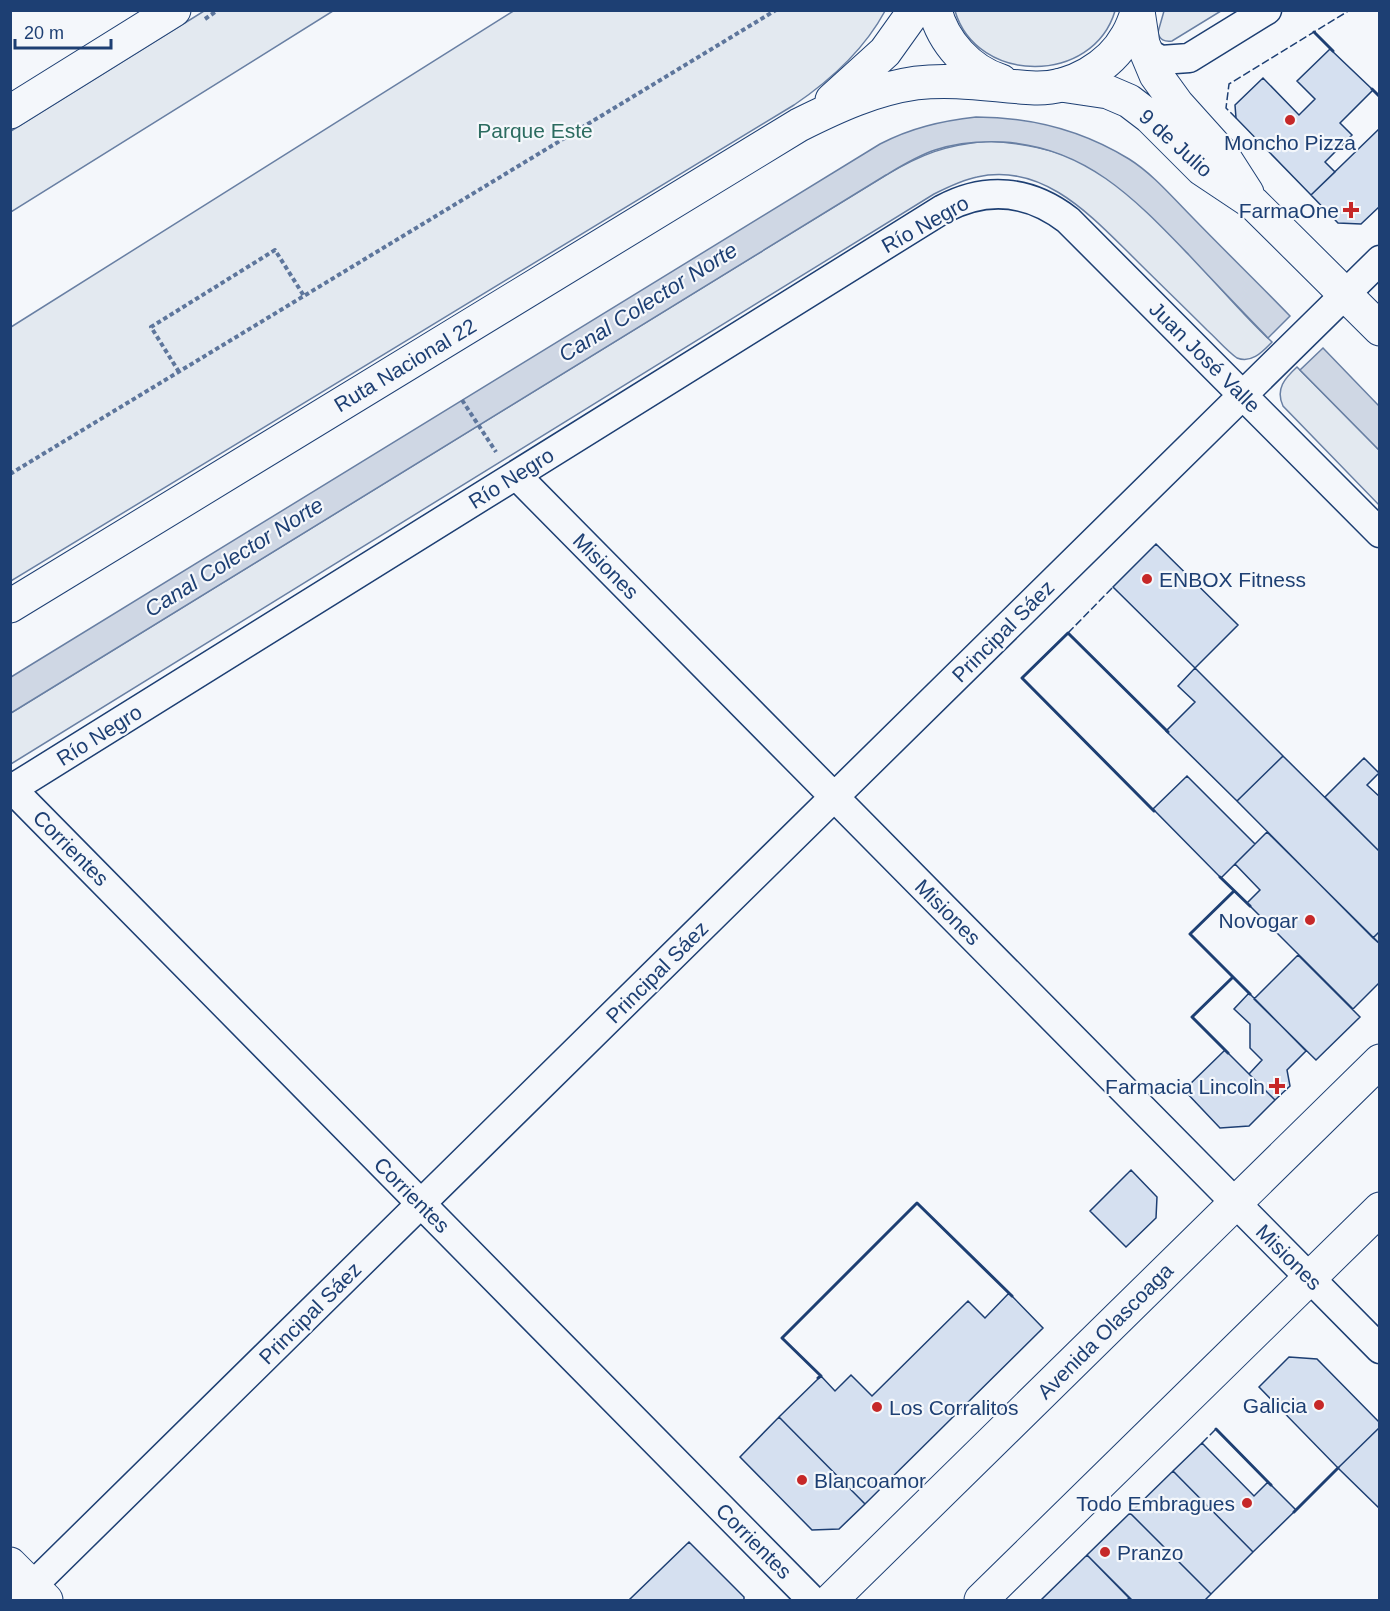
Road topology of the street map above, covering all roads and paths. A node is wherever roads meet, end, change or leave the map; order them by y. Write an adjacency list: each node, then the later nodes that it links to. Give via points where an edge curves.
1 (174, 10): 11 (main road)
2 (776, 10): 18 (path)
3 (915, 10): 13 (main road, Ruta Nacional 22, via 885,52)
4 (935, 10): 9 (main road, Ruta Nacional 22, via 943,32 966,61 980,72)
5 (1267, 10): 8 (street)
6 (1138, 11): 7 (main road, 9 de Julio); 10 (main road, Ruta Nacional 22, via 1127,37 1109,58 1088,75)
7 (1146, 52): 8 (street, via 1161,60); 12 (main road, 9 de Julio, via 1156,75)
8 (1189, 58): 12 (street, via 1180,94)
9 (1014, 85): 10 (main road, Ruta Nacional 22); 13 (main road, Ruta Nacional 22, via 945,81 889,88)
10 (1061, 85): 15 (main road, 9 de Julio, via 1108,92 1129,101 1202,170)
11 (10, 112)
12 (1188, 117): 15 (main road, 9 de Julio, via 1222,154)
13 (800, 124): 27 (main road, Ruta Nacional 22)
14 (1021, 197): 21 (street, Juan José Valle, via 1047,206 1068,220); 25 (street, Río Negro, via 981,195 942,209)
15 (1252, 202): 17 (main road, 9 de Julio)
16 (1380, 260): 17 (street, Principal Sáez)
17 (1345, 294): 19 (main road, 9 de Julio); 21 (street, Principal Sáez)
18 (304, 296): 20 (path); 20 (path, via 275,250 151,327)
19 (1380, 329)
20 (179, 372): 24 (path)
21 (1243, 395): 26 (street, Juan José Valle); 31 (street, Principal Sáez)
22 (462, 400): 23 (path)
23 (478, 426)
24 (10, 474)
25 (516, 475): 30 (street, Río Negro); 31 (street, Misiones)
26 (1380, 533)
27 (81, 563): 28 (main road); 29 (main road, Ruta Nacional 22)
28 (10, 596)
29 (10, 606)
30 (11, 790): 34 (street, Corrientes)
31 (834, 797): 33 (street, Misiones); 34 (street, Principal Sáez)
32 (1380, 1061): 33 (main road, Avenida Olascoaga)
33 (1236, 1203): 36 (street, Misiones); 40 (main road, Avenida Olascoaga)
34 (421, 1204): 38 (street, Principal Sáez); 39 (street, Corrientes)
35 (1380, 1209): 36 (main road)
36 (1310, 1278): 37 (street, Misiones); 41 (main road)
37 (1380, 1349)
38 (27, 1588)
39 (812, 1600)
40 (831, 1600)
41 (981, 1600)

